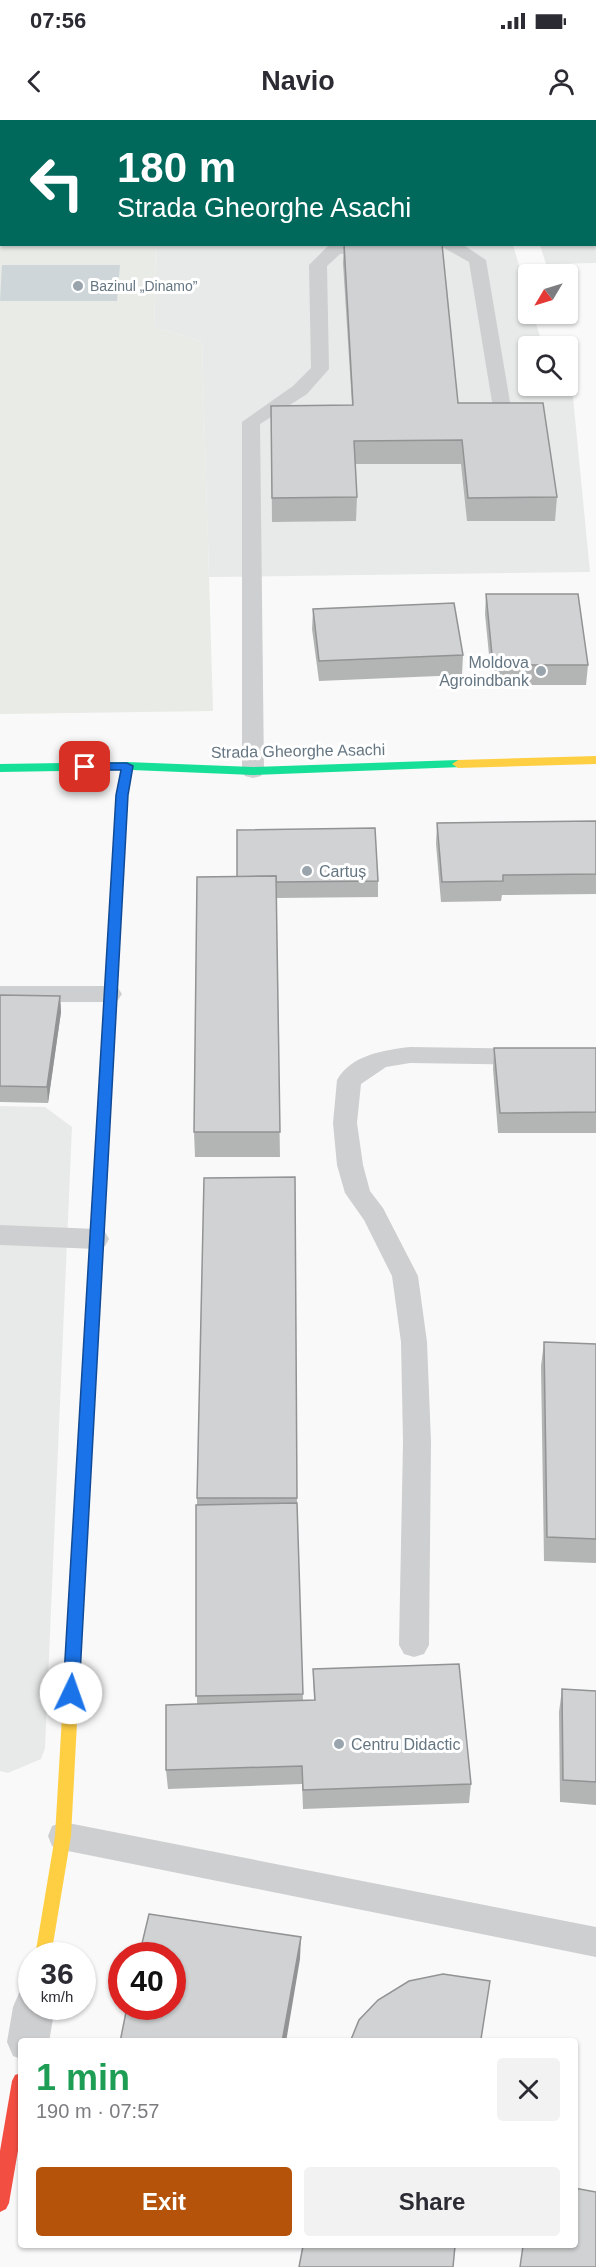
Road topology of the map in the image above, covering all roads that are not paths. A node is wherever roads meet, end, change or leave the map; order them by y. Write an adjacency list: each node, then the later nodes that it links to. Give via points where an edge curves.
1 (391, 246): 7 (lane, via 336,249 323,258 318,265 320,369 300,390 251,422)
2 (450, 246): 3 (lane, via 477,260)
3 (501, 408)
4 (596, 760): 7 (street, Strada Gheorghe Asachi)
5 (127, 766): 6 (street, Strada Gheorghe Asachi); 7 (street, Strada Gheorghe Asachi); 9 (street)
6 (0, 768)
7 (253, 771)
8 (0, 994): 9 (lane)
9 (110, 994): 12 (street)
10 (596, 1058): 13 (lane, via 410,1055 380,1059 349,1080 345,1123 350,1165 358,1193 374,1215 405,1276 414,1342)
11 (0, 1235): 12 (lane)
12 (96, 1239): 14 (street)
13 (414, 1644)
14 (63, 1836): 15 (street); 16 (lane)
15 (44, 1942)
16 (596, 1942)
17 (32, 2020): 18 (street)
18 (29, 2038)
19 (18, 2098): 20 (street)
20 (0, 2203)

